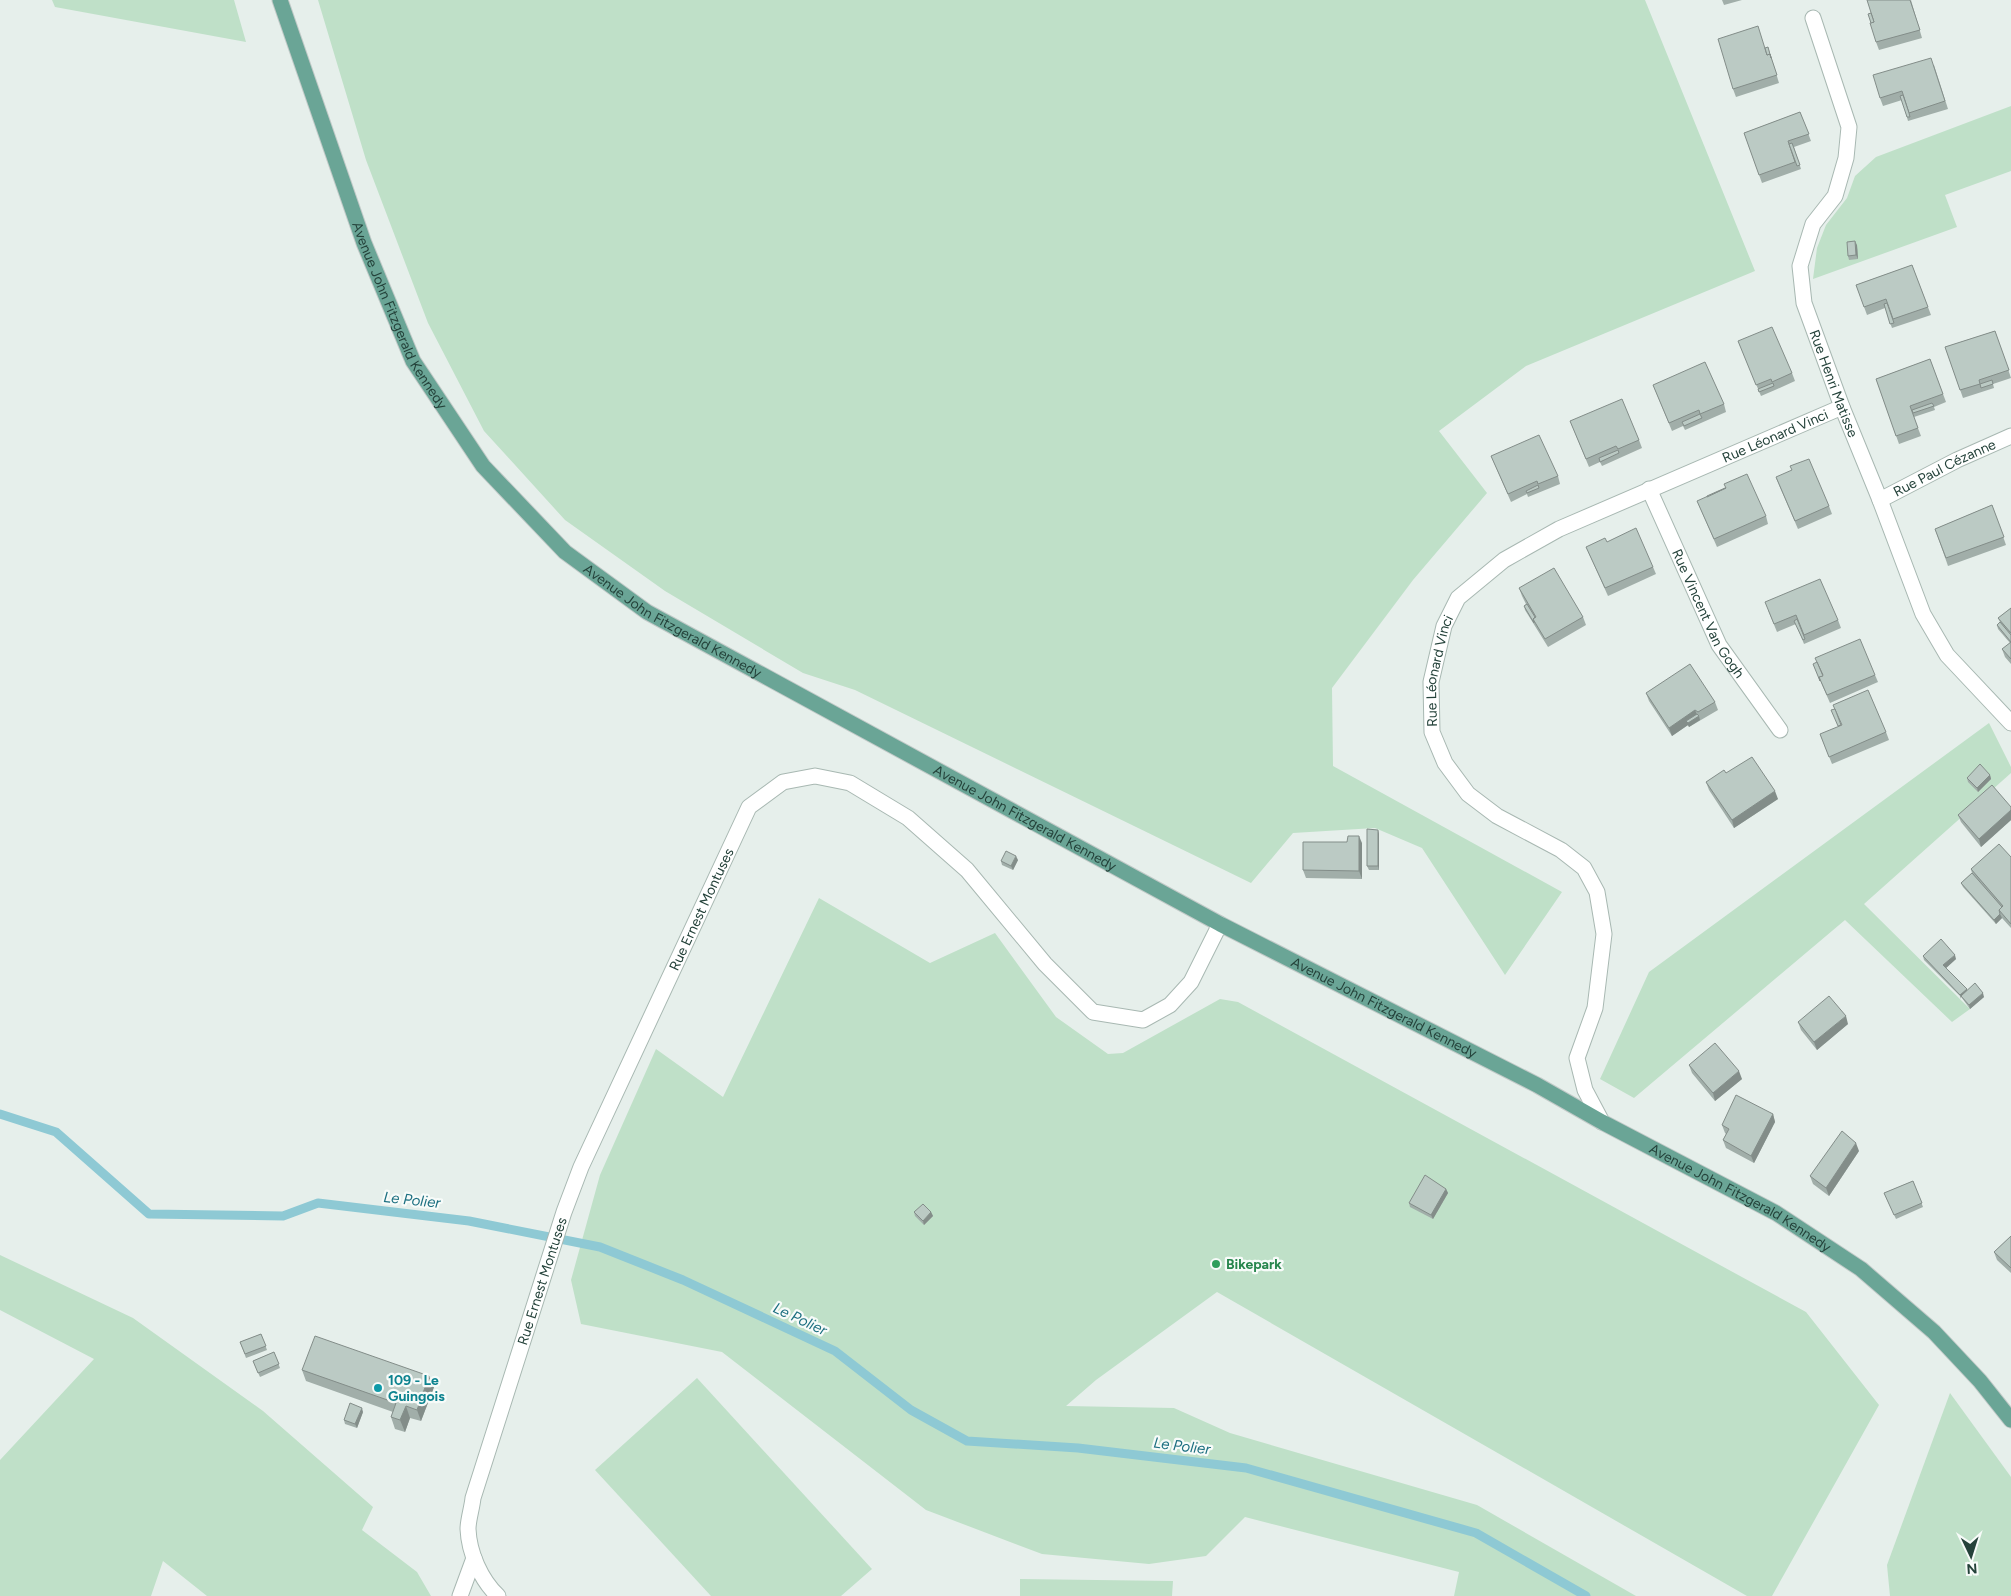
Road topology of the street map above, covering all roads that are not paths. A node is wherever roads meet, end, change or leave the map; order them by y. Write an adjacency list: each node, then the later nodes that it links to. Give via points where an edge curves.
1 (280, 0): 9 (main road, Avenue John Fitzgerald Kennedy, via 364,243 413,361 484,466 565,552 647,612)
2 (1813, 18): 3 (street, Rue Henri Matisse, via 1849,127 1846,158 1835,196 1813,224 1800,266 1804,303)
3 (1842, 407): 5 (street, Rue Léonard Vinci); 6 (street, Rue Henri Matisse)
4 (2011, 436): 6 (street, Rue Paul Cézanne)
5 (1649, 489): 8 (street, Rue Vincent Van Gogh, via 1719,645); 10 (street, Rue Léonard Vinci, via 1559,528 1512,555 1458,598 1444,626 1432,682 1432,732 1445,763 1468,794 1497,816 1560,850 1584,868 1597,892 1604,934 1595,1008 1577,1058 1585,1090)
6 (1880, 500): 7 (street, Rue Henri Matisse, via 1923,614 1947,654)
7 (2011, 723)
8 (1780, 730)
9 (1220, 924): 10 (main road, Avenue John Fitzgerald Kennedy, via 1537,1085); 12 (street, Rue Ernest Montuses, via 1191,982 1170,1005 1142,1020 1093,1012 1045,964 967,870 908,818 850,783 815,776 783,782 749,808 581,1167 564,1212 473,1498 468,1529)
10 (1602, 1122): 11 (main road, Avenue John Fitzgerald Kennedy, via 1776,1213 1861,1269 1934,1332)
11 (2011, 1420)
12 (474, 1558): 13 (street); 14 (street, Rue Ernest Montuses)
13 (460, 1596)
14 (498, 1596)

